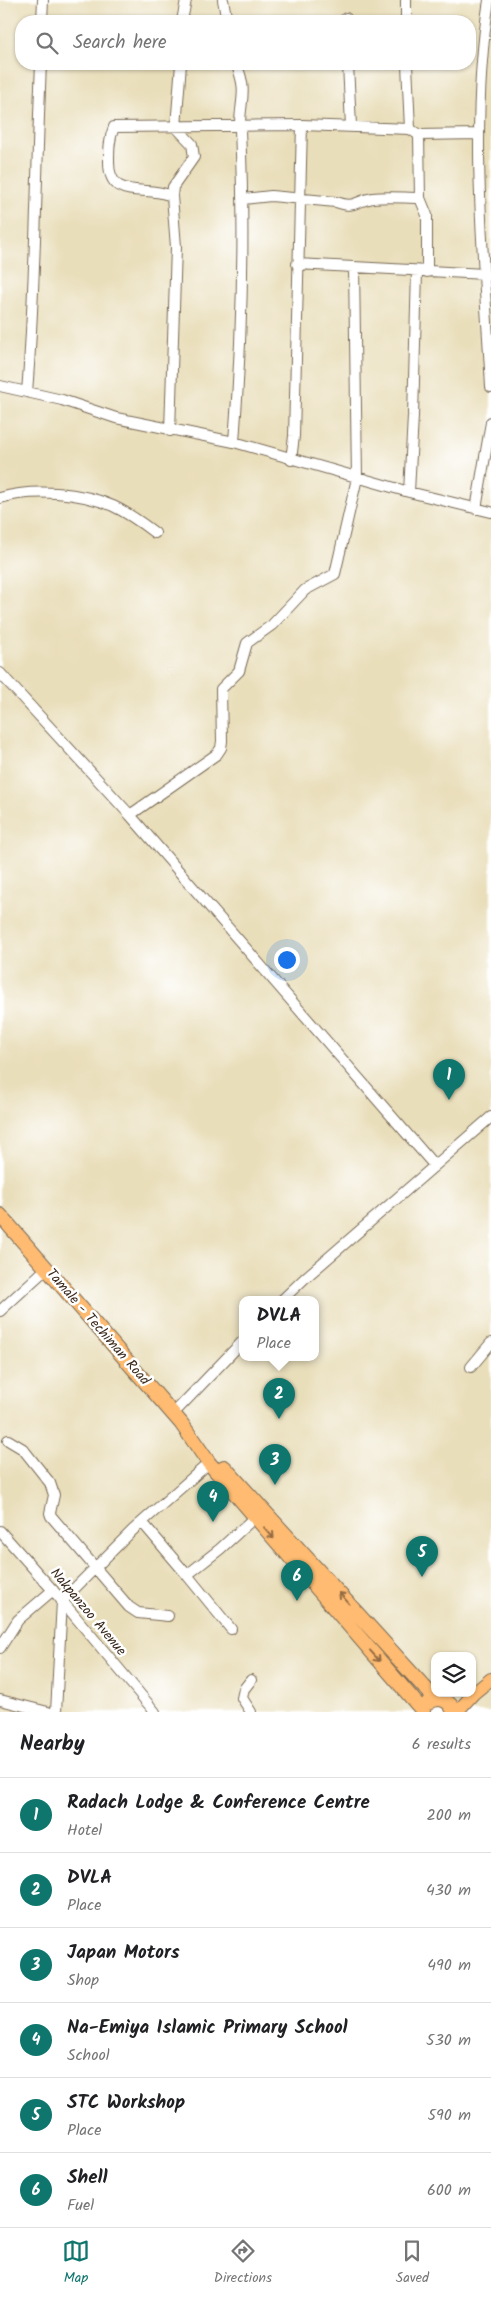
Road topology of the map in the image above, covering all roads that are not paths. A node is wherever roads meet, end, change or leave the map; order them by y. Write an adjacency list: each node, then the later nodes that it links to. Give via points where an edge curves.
1 (43, 0): 6 (street)
2 (186, 0): 7 (street)
3 (223, 0): 8 (street)
4 (406, 0): 9 (street)
5 (489, 0): 20 (street, via 483,41)
6 (42, 15)
7 (183, 15)
8 (226, 15)
9 (406, 15)
10 (41, 70): 32 (street, via 34,312)
11 (181, 70): 17 (street)
12 (238, 70): 18 (street, via 244,88)
13 (348, 70): 16 (street)
14 (408, 70): 19 (street)
15 (302, 125): 16 (street); 18 (street); 22 (street)
16 (351, 126): 19 (street)
17 (176, 127): 18 (street); 21 (street, via 192,144 194,157 173,187); 21 (street, via 114,128 109,141 109,174 116,186)
18 (240, 127): 24 (street)
19 (414, 132): 20 (street); 23 (street)
20 (478, 134): 29 (street)
21 (172, 196): 34 (street, via 176,247)
22 (298, 198): 23 (street, via 354,206 373,198); 24 (street, via 270,196); 25 (street)
23 (420, 198): 28 (street, via 427,215)
24 (243, 199): 35 (street, via 242,314)
25 (297, 264): 26 (street); 36 (street)
26 (354, 267): 27 (street); 37 (street)
27 (417, 271): 28 (street); 38 (street)
28 (428, 272): 29 (street)
29 (485, 274): 31 (street)
30 (0, 386): 32 (street)
31 (491, 387)
32 (27, 392): 34 (street)
33 (491, 422): 40 (street)
34 (170, 431): 35 (street)
35 (234, 442): 36 (street)
36 (291, 460): 37 (street)
37 (357, 478): 38 (street); 44 (street, via 335,574 305,590 272,625 247,643 239,672 221,689 222,748)
38 (409, 492): 40 (street)
39 (0, 498): 42 (street, via 26,492 90,499 112,506)
40 (476, 509): 41 (street)
41 (491, 512)
42 (155, 533)
43 (0, 673): 44 (street)
44 (130, 815): 46 (street)
45 (491, 1117): 46 (street)
46 (434, 1165): 49 (street)
47 (0, 1215): 48 (highway, Tamale - Techiman Road)
48 (47, 1268): 50 (street); 54 (highway, Tamale - Techiman Road)
49 (287, 1296)
50 (0, 1311)
51 (491, 1343): 53 (street)
52 (239, 1345): 54 (street)
53 (471, 1367)
54 (174, 1414): 56 (highway, Tamale - Techiman Road)
55 (8, 1440): 62 (street, via 24,1449 46,1475 53,1490 51,1516)
56 (195, 1440): 57 (highway); 61 (highway, via 206,1448)
57 (209, 1463): 58 (highway); 59 (street)
58 (255, 1516): 61 (highway, one-way to 61); 63 (street, via 220,1550)
59 (142, 1522): 62 (street); 63 (street)
60 (0, 1531): 64 (street, Nakpanzoo Avenue)
61 (288, 1546): 72 (highway, one-way to 61); 73 (highway, one-way to 73)
62 (95, 1568): 65 (street); 66 (street, via 134,1611)
63 (187, 1575): 67 (street)
64 (53, 1590): 65 (street, Nakpanzoo Avenue); 68 (street, via 18,1620)
65 (62, 1601): 75 (street); 76 (street, Nakpanzoo Avenue)
66 (168, 1616)
67 (231, 1629)
68 (0, 1648)
69 (491, 1679): 72 (main road, via 474,1693)
70 (251, 1680): 77 (street, via 244,1688 242,1698)
71 (0, 1700): 74 (street)
72 (448, 1706): 73 (highway, via 429,1702)
73 (423, 1711)
74 (48, 1712)
75 (56, 1712)
76 (154, 1712)
77 (251, 1712)

